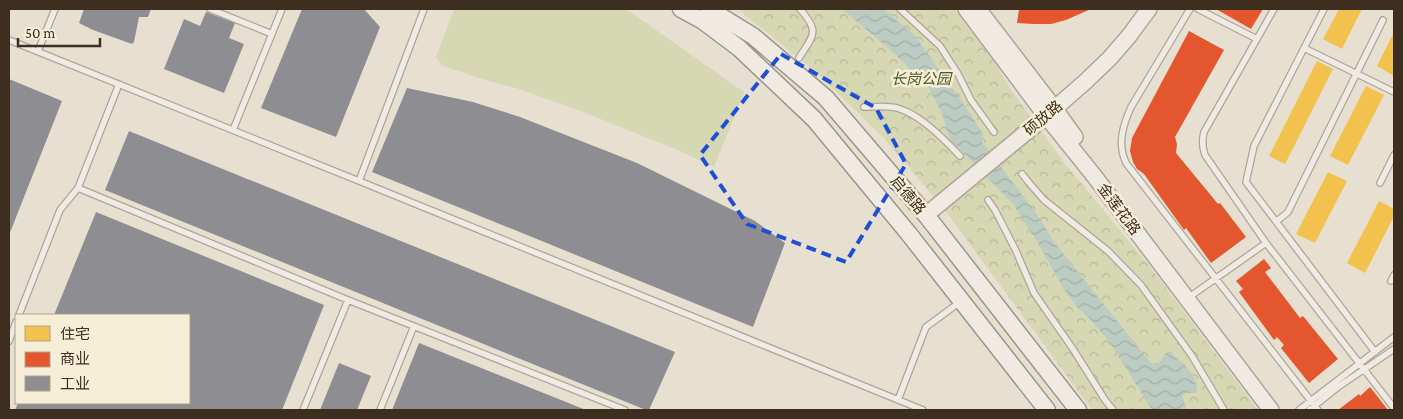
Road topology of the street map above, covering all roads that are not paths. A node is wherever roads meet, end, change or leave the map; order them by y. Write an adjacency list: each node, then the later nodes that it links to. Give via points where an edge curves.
1 (55, 9): 21 (lane)
2 (210, 9): 17 (lane)
3 (282, 9): 17 (lane)
4 (424, 9): 33 (lane)
5 (681, 9): 45 (main road, 启德路, via 739,48 814,119)
6 (709, 9): 37 (main road, 启德路, via 753,36 826,98)
7 (800, 9): 22 (lane, via 813,29 812,38)
8 (900, 9): 29 (lane, via 940,46)
9 (966, 9): 27 (street, 金莲花路)
10 (978, 9): 27 (street, 金莲花路)
11 (1149, 9): 27 (street, 硕放路, via 1110,58)
12 (1190, 9): 41 (lane, via 1131,108 1122,134 1122,156)
13 (1198, 9): 18 (lane)
14 (1274, 9): 18 (lane)
15 (1324, 9): 20 (lane)
16 (1383, 20): 23 (lane)
17 (272, 34): 28 (lane)
18 (1257, 39): 39 (lane, via 1204,132 1202,142 1205,155)
19 (9, 40): 21 (lane)
20 (1304, 48): 23 (lane); 38 (lane, via 1254,146 1246,182)
21 (38, 51): 24 (lane)
22 (799, 58)
23 (1357, 74): 25 (lane); 38 (lane, via 1288,212)
24 (119, 84): 28 (lane); 35 (lane)
25 (1394, 92)
26 (864, 107): 31 (lane, via 892,107 911,112)
27 (1050, 112): 37 (street, 硕放路); 43 (street, 金莲花路, via 1066,125)
28 (233, 130): 33 (lane)
29 (994, 132)
30 (1394, 155): 34 (lane)
31 (960, 156)
32 (1022, 174): 65 (lane, via 1044,200 1108,251 1141,285 1192,356)
33 (359, 181): 55 (lane)
34 (1380, 183)
35 (78, 188): 44 (lane); 46 (lane, via 60,210)
36 (988, 200): 64 (lane, via 1034,293)
37 (926, 215): 63 (main road, 启德路)
38 (1277, 221): 52 (lane)
39 (1266, 243): 41 (lane); 53 (lane)
40 (1394, 274): 42 (lane)
41 (1217, 278): 43 (lane); 56 (lane)
42 (1391, 281)
43 (1190, 296): 66 (street, 金莲花路); 67 (street, 金莲花路)
44 (348, 300): 48 (lane); 58 (lane)
45 (962, 301): 55 (lane, via 926,326); 62 (main road, 启德路)
46 (19, 314)
47 (15, 325): 50 (lane)
48 (414, 326): 59 (lane); 60 (lane)
49 (1394, 337): 52 (lane)
50 (9, 340)
51 (1394, 349): 54 (lane)
52 (1375, 352): 53 (lane)
53 (1360, 364): 54 (lane); 56 (lane)
54 (1364, 370): 56 (lane); 57 (lane)
55 (898, 400): 61 (lane)
56 (1314, 406): 68 (lane); 69 (lane)
57 (1394, 408)
58 (303, 410)
59 (380, 410)
60 (625, 410)
61 (923, 410)
62 (1047, 410)
63 (1078, 410)
64 (1113, 410)
65 (1224, 410)
66 (1271, 410)
67 (1280, 410)
68 (1298, 410)
69 (1309, 410)

